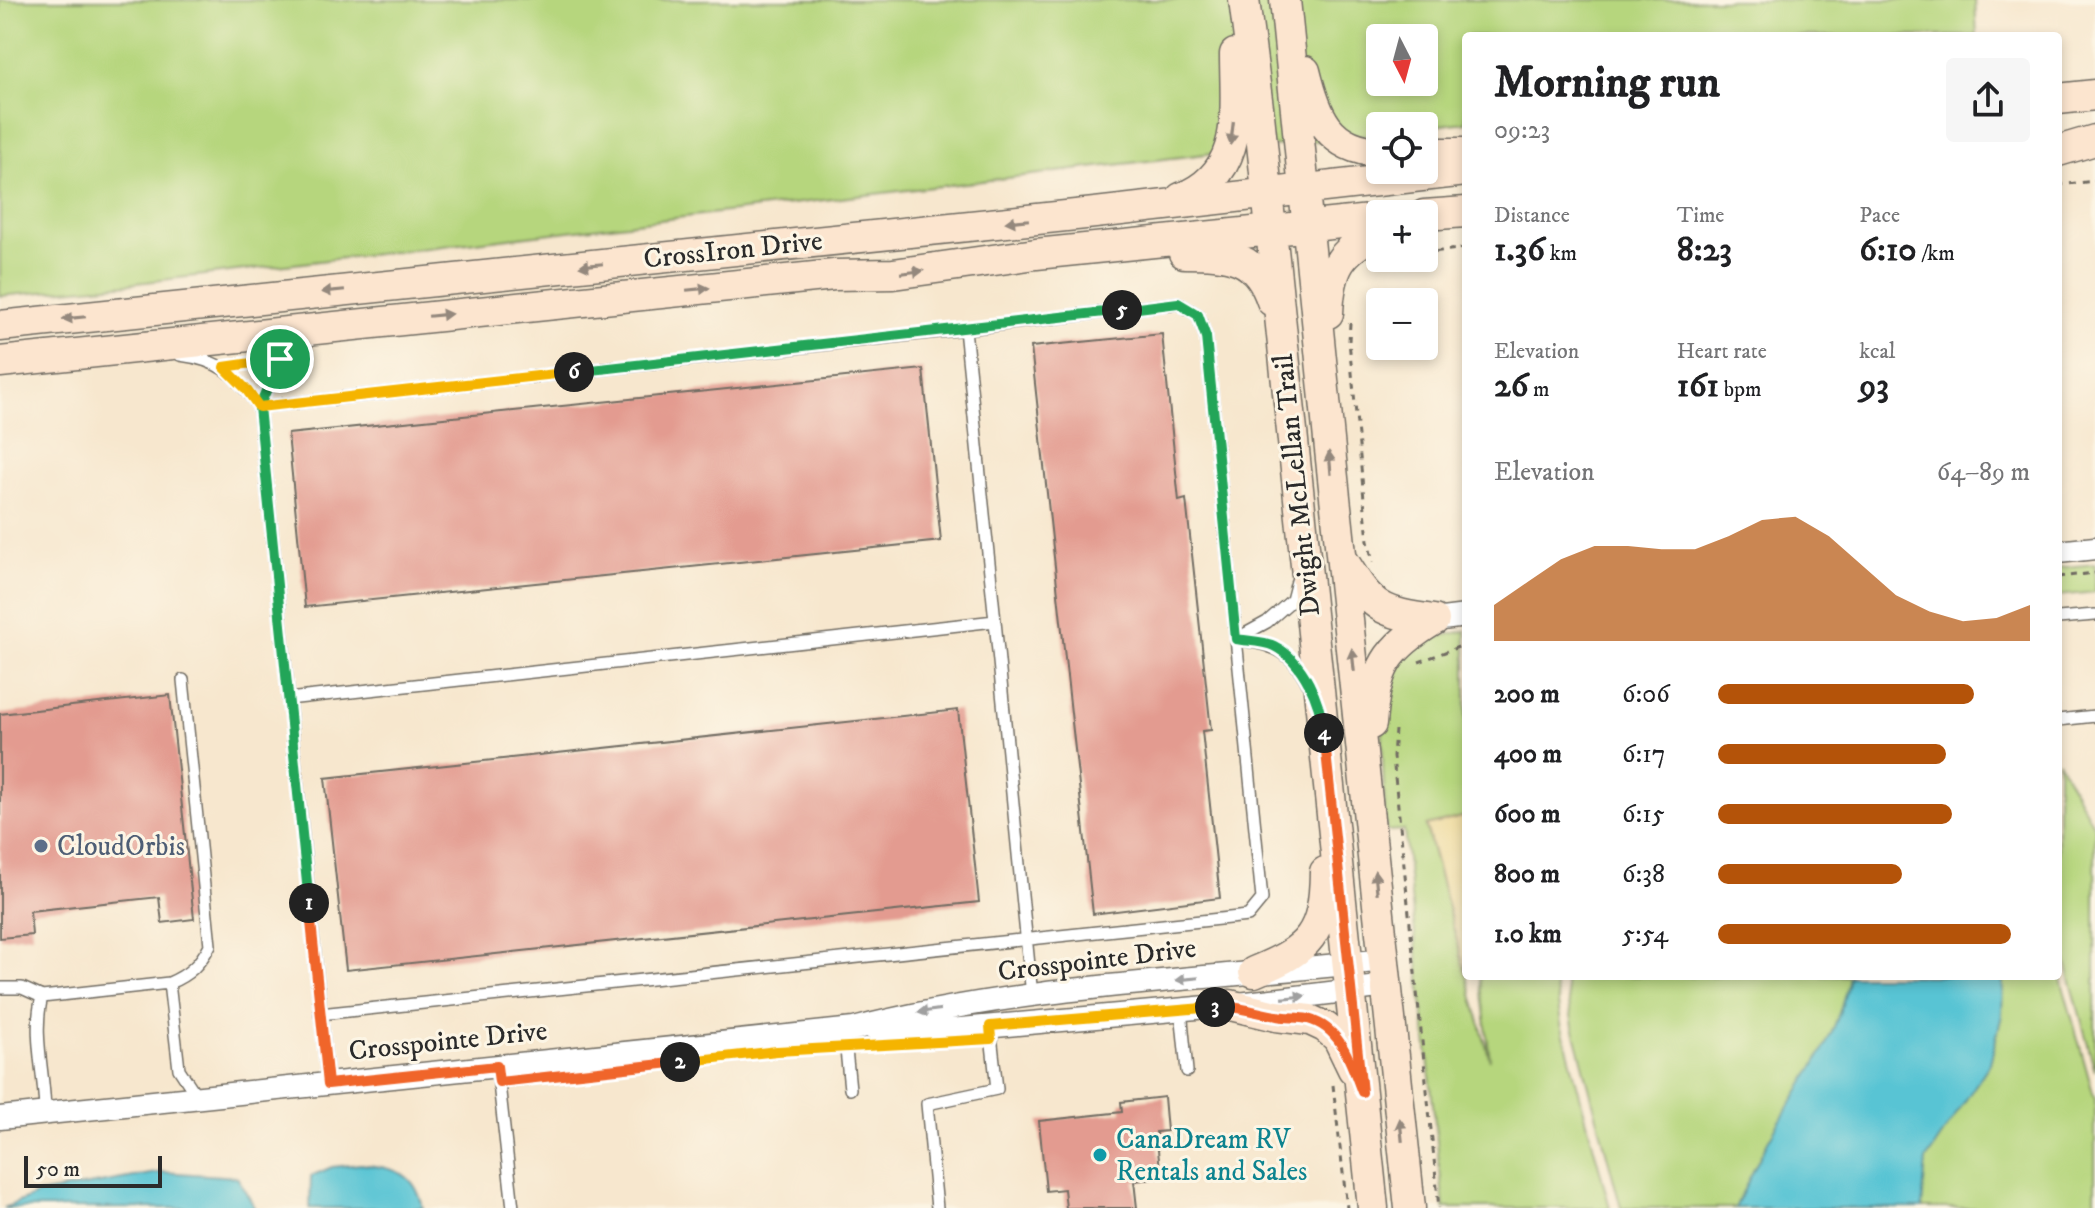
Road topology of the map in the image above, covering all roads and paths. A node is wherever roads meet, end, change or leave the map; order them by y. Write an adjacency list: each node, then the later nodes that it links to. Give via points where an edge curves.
1 (1242, 0): 16 (main road, Dwight McLellan Trail); 17 (main road, one-way to 17, via 1234,37 1231,147 1213,181)
2 (1287, 0): 6 (main road, via 1318,116 1327,131 1346,144); 15 (main road, Dwight McLellan Trail)
3 (2095, 95): 4 (main road)
4 (2062, 99)
5 (2095, 140): 7 (main road)
6 (1366, 149)
7 (2062, 150)
8 (1438, 153): 9 (main road)
9 (1462, 153)
10 (2095, 154): 11 (main road)
11 (2062, 158)
12 (1462, 171): 15 (main road, CrossIron Drive)
13 (2095, 181): 14 (path)
14 (2062, 185)
15 (1303, 190): 16 (main road, CrossIron Drive); 21 (main road, Dwight McLellan Trail)
16 (1266, 193): 17 (main road, CrossIron Drive); 22 (main road, Dwight McLellan Trail)
17 (1164, 204): 29 (main road, CrossIron Drive, one-way to 29)
18 (1462, 212): 19 (main road)
19 (1438, 214)
20 (1366, 220): 21 (main road, CrossIron Drive)
21 (1307, 226): 22 (main road, CrossIron Drive); 36 (main road, Dwight McLellan Trail)
22 (1270, 229): 24 (main road, CrossIron Drive); 30 (main road, Dwight McLellan Trail)
23 (1366, 238): 36 (main road, via 1334,269)
24 (1132, 244): 28 (main road, CrossIron Drive, one-way to 24, via 834,275 893,274); 30 (main road, via 1162,254 1241,259 1266,282)
25 (1462, 248): 26 (path)
26 (1438, 251)
27 (1351, 316): 42 (path, via 1368,541)
28 (350, 325): 32 (main road, CrossIron Drive); 33 (lane, via 299,345)
29 (0, 326)
30 (1281, 327): 40 (main road, Dwight McLellan Trail)
31 (965, 329): 37 (lane); 49 (lane); 50 (lane, via 1178,303 1198,315 1206,337)
32 (150, 346): 34 (main road, CrossIron Drive); 35 (lane)
33 (280, 359): 35 (path); 37 (lane)
34 (0, 362)
35 (224, 367): 37 (lane)
36 (1321, 367): 41 (main road, Dwight McLellan Trail, one-way to 36)
37 (259, 407): 54 (lane)
38 (2095, 548): 39 (street)
39 (2062, 552)
40 (1304, 553): 50 (lane, via 1292,600); 55 (main road, Dwight McLellan Trail)
41 (1341, 558): 48 (main road, via 1369,599 1386,611); 59 (main road, Dwight McLellan Trail, one-way to 41)
42 (1375, 568)
43 (2095, 573): 44 (path)
44 (2062, 577)
45 (2095, 615): 47 (lane)
46 (1462, 616): 48 (street)
47 (2062, 618)
48 (1434, 620): 52 (main road, via 1404,638)
49 (995, 621): 54 (lane); 61 (lane)
50 (1236, 639): 55 (lane, via 1273,645 1298,665); 61 (lane, via 1262,899 1248,916)
51 (1462, 645): 52 (path)
52 (1400, 659): 59 (main road, via 1379,674 1373,696)
53 (183, 680): 65 (lane, via 210,945 201,963)
54 (288, 699): 71 (lane)
55 (1321, 713): 60 (main road, Dwight McLellan Trail)
56 (2095, 716): 57 (lane)
57 (2062, 720)
58 (1395, 725): 88 (path, via 1393,757)
59 (1367, 794): 63 (main road, Dwight McLellan Trail, one-way to 59)
60 (1331, 802): 62 (main road, via 1325,902 1317,925 1299,949); 64 (main road, Dwight McLellan Trail)
61 (1027, 938): 67 (lane); 71 (lane)
62 (1254, 972): 64 (street, Crosspointe Drive); 67 (street, Crosspointe Drive, one-way to 67)
63 (1386, 973): 64 (street); 87 (main road, Dwight McLellan Trail, one-way to 63)
64 (1349, 977): 69 (street, Crosspointe Drive, one-way to 64); 79 (main road, Dwight McLellan Trail)
65 (169, 983): 68 (lane); 80 (lane, via 179,1069)
66 (0, 988): 68 (lane, via 22,988)
67 (1032, 996): 73 (street, Crosspointe Drive, one-way to 73, via 915,1013)
68 (42, 997): 81 (lane, via 38,1028)
69 (1230, 1005): 70 (street, Crosspointe Drive); 79 (main road, via 1325,1027 1348,1055)
70 (1181, 1010): 72 (street, Crosspointe Drive); 75 (lane)
71 (320, 1014): 77 (lane)
72 (990, 1026): 73 (street, Crosspointe Drive, via 917,1033); 84 (lane, via 997,1089 927,1104)
73 (849, 1029): 74 (street, Crosspointe Drive); 78 (lane)
74 (497, 1066): 77 (street, Crosspointe Drive); 83 (lane)
75 (1187, 1071)
76 (1333, 1077): 85 (path)
77 (328, 1084): 80 (street, Crosspointe Drive)
78 (850, 1089)
79 (1362, 1092): 86 (main road, Dwight McLellan Trail)
80 (198, 1098): 81 (street, Crosspointe Drive)
81 (45, 1114): 82 (street, Crosspointe Drive)
82 (0, 1118)
83 (513, 1208)
84 (937, 1208)
85 (1347, 1208)
86 (1373, 1208)
87 (1410, 1208)
88 (1439, 1208)

